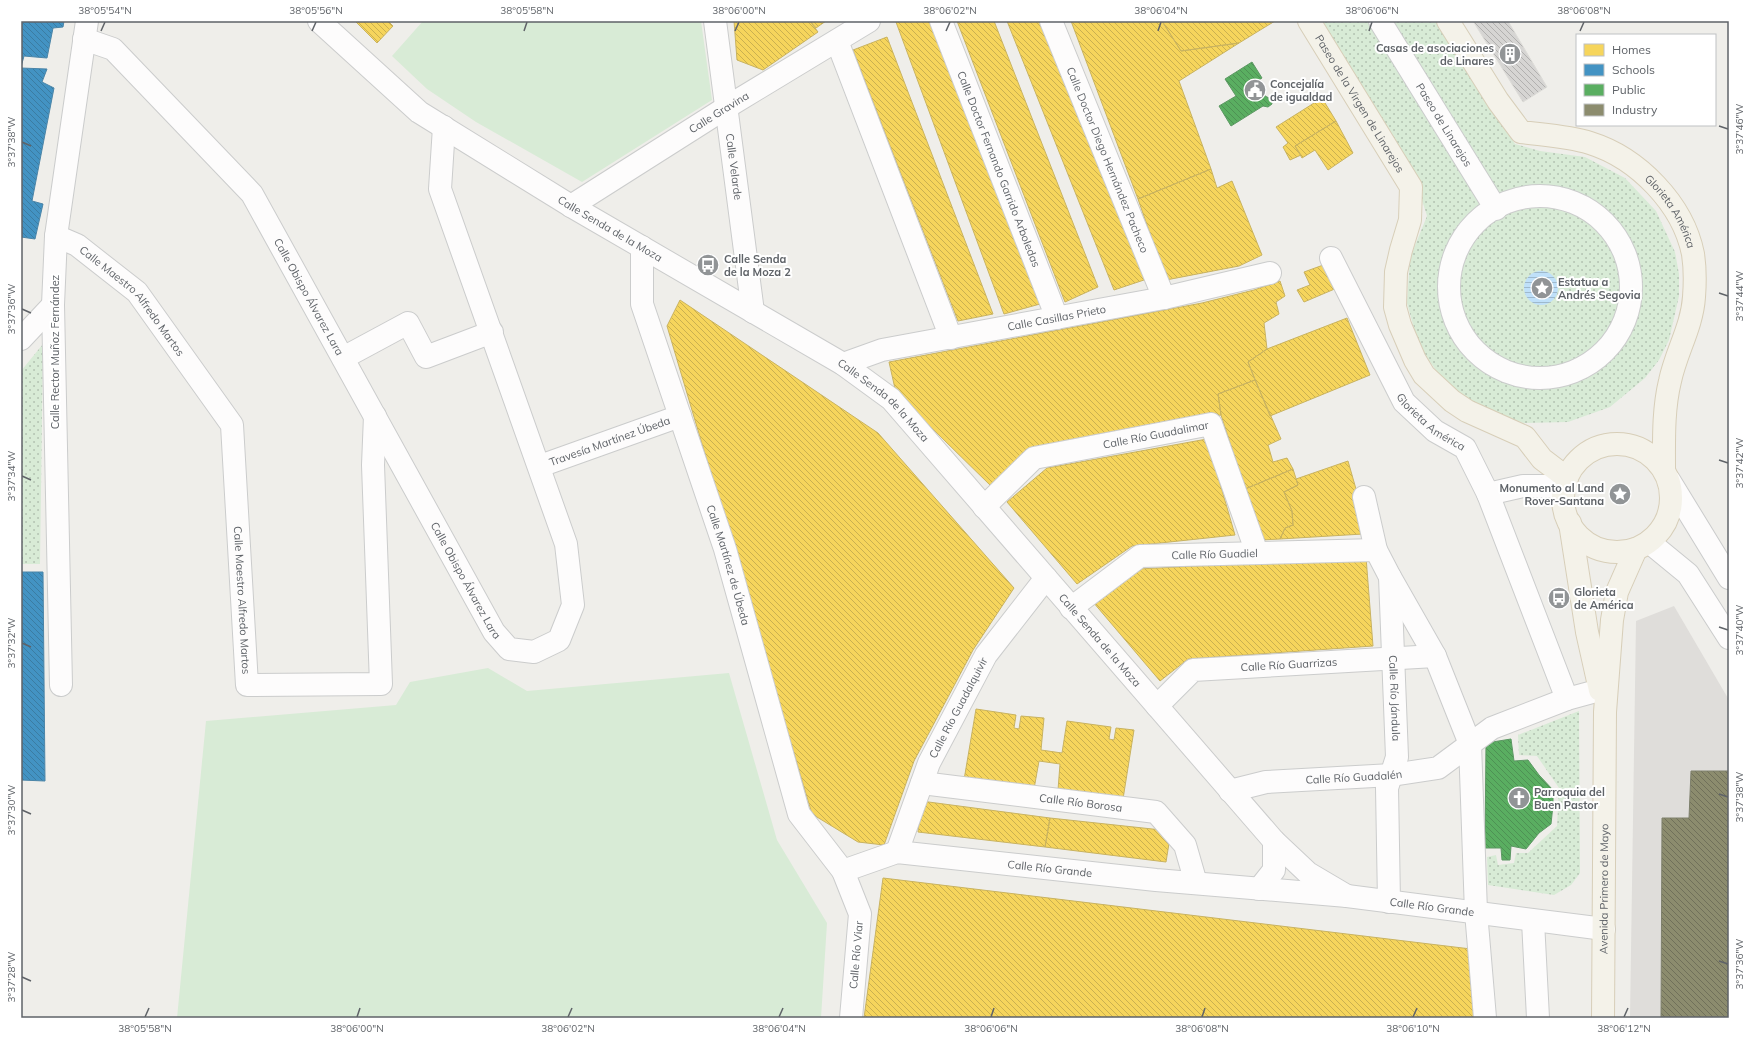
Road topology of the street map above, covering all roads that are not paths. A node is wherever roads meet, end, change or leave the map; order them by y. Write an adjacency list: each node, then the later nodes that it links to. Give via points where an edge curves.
1 (319, 21): 12 (street, Calle Senda de la Moza, via 419,112)
2 (715, 21): 11 (street, Calle Velarde)
3 (869, 21): 10 (street, Calle Gravina)
4 (941, 21): 22 (street, Calle Doctor Fernando Garrido Arboledas)
5 (1051, 21): 19 (street, Calle Doctor Diego Hernández Pacheco)
6 (1309, 21): 32 (main road, Paseo de la Virgen de Linarejos, via 1411,187 1410,220 1396,272 1395,307 1415,360 1424,375 1452,401 1467,411 1525,437 1542,459)
7 (1380, 21): 14 (street, Paseo de Linarejos)
8 (1448, 21): 31 (main road, Glorieta América, via 1498,101 1521,132 1577,139 1612,152 1651,180 1664,195 1686,231 1693,255 1694,296 1685,337 1670,380 1665,410)
9 (85, 30): 15 (street, Calle Rector Muñoz Fernández); 26 (street, Calle Obispo Álvarez Lara, via 113,49 252,194)
10 (837, 41): 11 (street, Calle Gravina); 24 (street)
11 (727, 107): 13 (street, Calle Gravina); 21 (street, Calle Velarde)
12 (444, 127): 13 (street, Calle Senda de la Moza); 23 (street, Calle Obispo Álvarez Lara, via 440,189)
13 (571, 206): 16 (street, Calle Senda de la Moza)
14 (1496, 209): 14 (street, via 1482,216 1467,230 1451,268 1450,300 1459,329 1478,354 1504,371 1534,378 1565,375 1585,366 1613,341 1627,315 1632,287 1627,258 1613,232 1593,212 1567,199 1538,195 1509,201)
15 (56, 236): 20 (street, Calle Rector Muñoz Fernández); 28 (street, Calle Maestro Alfredo Martos, via 77,245 137,292 232,425 247,685 381,684 373,466)
16 (642, 247): 21 (street, Calle Senda de la Moza); 29 (street, Calle Martínez de Úbeda, via 642,304)
17 (1331, 258): 33 (street, Glorieta América, via 1404,402 1435,431 1465,448)
18 (1270, 273): 19 (street, Calle Casillas Prieto)
19 (1164, 298): 22 (street, Calle Casillas Prieto)
20 (53, 305): 25 (street); 47 (street, Calle Rector Muñoz Fernández)
21 (753, 312): 27 (street, Calle Senda de la Moza)
22 (1057, 318): 24 (street, Calle Casillas Prieto)
23 (492, 332): 26 (street, via 426,357 408,323); 30 (street, Calle Obispo Álvarez Lara)
24 (951, 338): 27 (street, Calle Casillas Prieto, via 882,350)
25 (21, 339)
26 (343, 358): 28 (street, Calle Obispo Álvarez Lara)
27 (843, 364): 35 (street, Calle Senda de la Moza, via 891,399)
28 (375, 416): 30 (street, Calle Obispo Álvarez Lara, via 494,632 509,649 534,652 559,640 573,605 566,544)
29 (680, 416): 30 (street, Travesía Martínez Úbeda); 58 (street, Calle Martínez de Úbeda, via 725,549 799,814)
30 (540, 466)
31 (1666, 474): 32 (main road, via 1657,460 1639,448 1624,444 1607,444 1583,456 1572,468); 37 (main road, via 1671,491 1669,514 1658,534); 42 (street)
32 (1566, 482): 33 (street, via 1523,486); 36 (main road, via 1563,499)
33 (1488, 494): 49 (street, Glorieta América)
34 (1364, 497): 38 (street, Calle Río Jándula)
35 (984, 507): 39 (street, Calle Río Guadalimar, via 1034,458 1211,424); 41 (street, Calle Senda de la Moza)
36 (1570, 523): 37 (main road, via 1577,534 1587,542 1611,552 1624,552); 48 (main road, via 1587,632)
37 (1643, 545): 44 (street, via 1688,574); 51 (main road, via 1617,592 1612,620)
38 (1376, 550): 39 (street, Calle Río Guadiel); 40 (street, Calle Río Jándula)
39 (1257, 552): 43 (street, Calle Río Guadiel, via 1140,556)
40 (1390, 577): 45 (street); 46 (street, Calle Río Jándula)
41 (1046, 578): 43 (street, Calle Senda de la Moza); 54 (street, Calle Río Guadalquivir, via 986,655 929,763)
42 (1729, 578)
43 (1071, 608): 50 (street, Calle Senda de la Moza)
44 (1729, 638)
45 (1435, 656): 46 (street, Calle Río Guarrizas); 52 (street)
46 (1394, 658): 50 (street, Calle Río Guarrizas, via 1193,670); 53 (street, Calle Río Jándula, via 1397,757)
47 (61, 685)
48 (1600, 690): 49 (street, Calle Río Guadalén); 51 (main road)
49 (1567, 699): 52 (street, Calle Río Guadalén, via 1492,728)
50 (1157, 706): 55 (street, Calle Senda de la Moza)
51 (1605, 712): 65 (main road, Avenida Primero de Mayo)
52 (1470, 744): 53 (street, Calle Río Guadalén, via 1438,768); 63 (street)
53 (1392, 775): 55 (street, Calle Río Guadalén, via 1266,782); 62 (street, Calle Río Jándula, via 1387,788)
54 (922, 783): 57 (street, Calle Río Guadalquivir); 59 (street, Calle Río Borosa, via 1156,812 1185,845)
55 (1230, 790): 56 (street, Calle Senda de la Moza)
56 (1274, 842): 60 (street, via 1274,870); 61 (street, Calle Senda de la Moza, via 1308,873)
57 (897, 852): 58 (street, Calle Río Grande); 59 (street, Calle Río Grande)
58 (843, 871): 66 (street, Calle Río Viar, via 860,914)
59 (1196, 883): 60 (street, Calle Río Grande)
60 (1259, 889): 61 (street, Calle Río Grande)
61 (1348, 896): 62 (street, Calle Río Grande)
62 (1389, 902): 63 (street, Calle Río Grande)
63 (1476, 912): 64 (street, Calle Río Grande); 67 (street)
64 (1533, 921): 65 (street, Calle Río Grande); 68 (street)
65 (1604, 929): 69 (main road, Avenida Primero de Mayo)
66 (851, 1018)
67 (1484, 1018)
68 (1538, 1018)
69 (1603, 1018)

